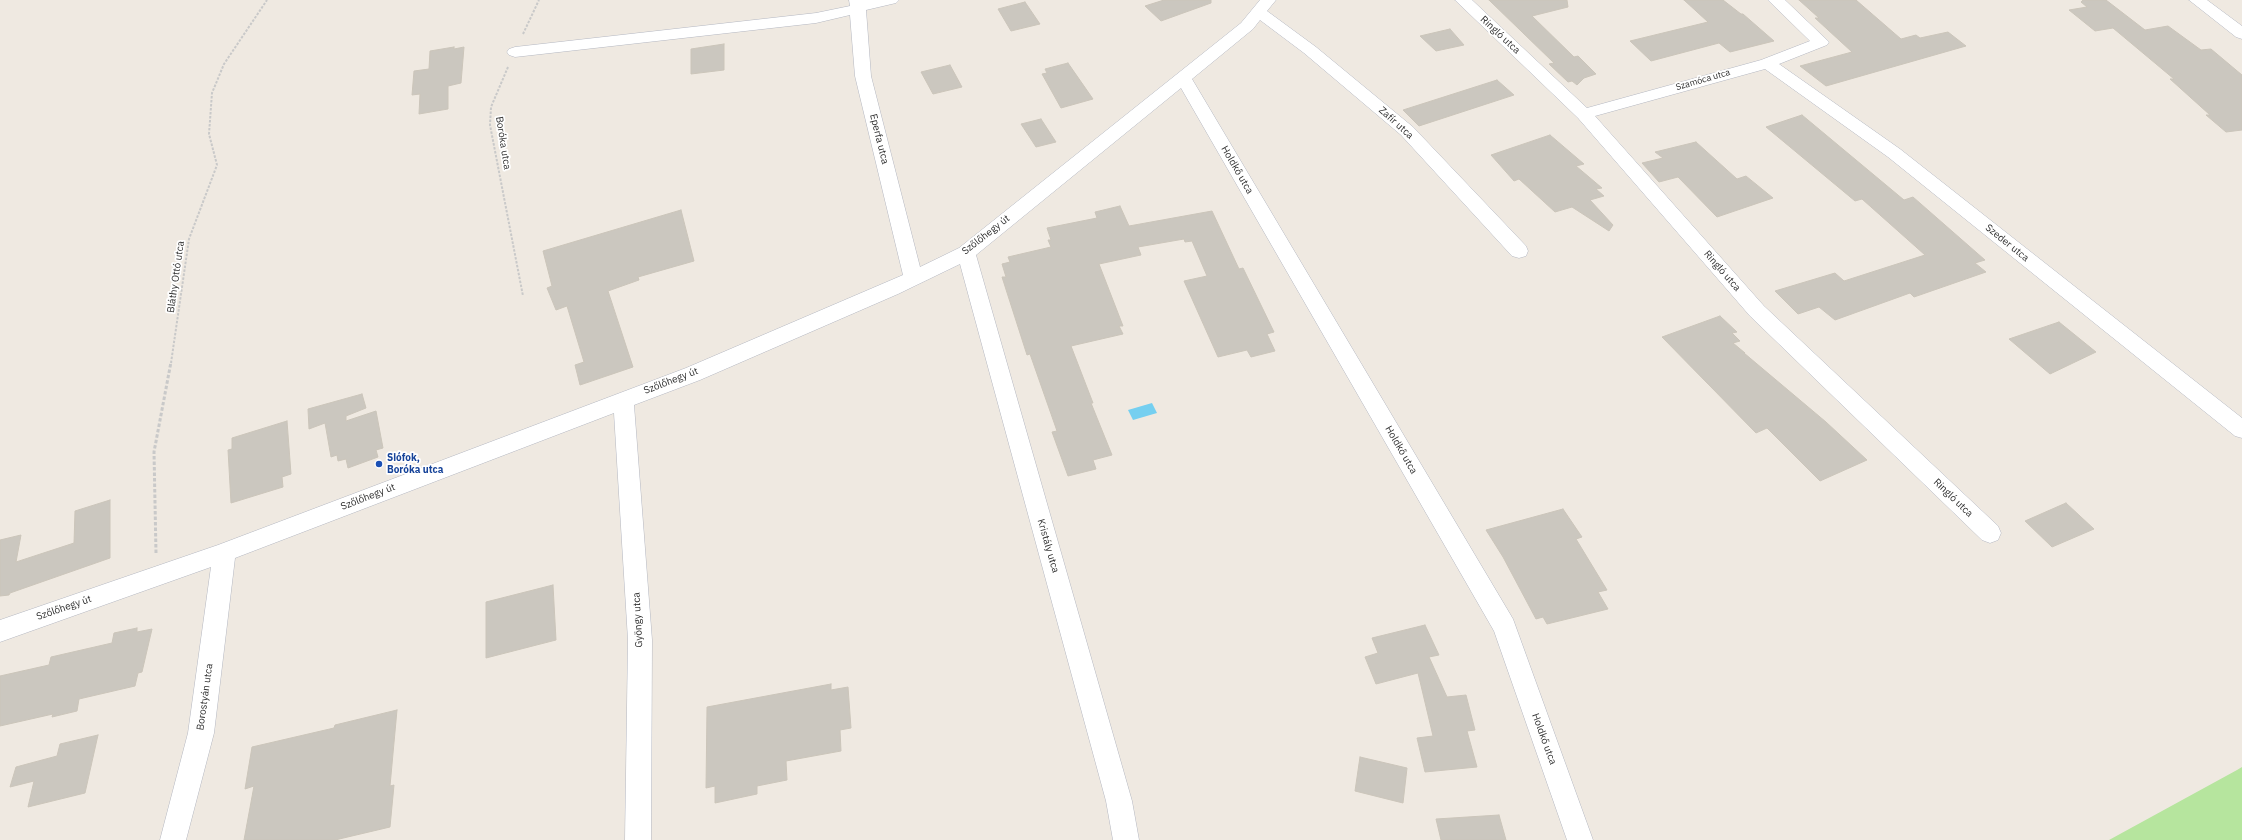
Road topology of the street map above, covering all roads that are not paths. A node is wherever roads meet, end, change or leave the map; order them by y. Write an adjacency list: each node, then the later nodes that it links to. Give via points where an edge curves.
1 (890, 0): 5 (street)
2 (1463, 0): 11 (street, Ringló utca)
3 (1776, 0): 9 (street, Szamóca utca, via 1821,42)
4 (2197, 0): 7 (street)
5 (858, 5): 8 (street, via 816,18); 14 (street, Eperfa utca, via 862,76)
6 (1263, 6): 10 (street, Szőlőhegy út, via 1246,26); 12 (street, Zafír utca, via 1310,50 1407,131)
7 (2242, 34)
8 (515, 52)
9 (1767, 63): 11 (street, Szamóca utca); 16 (street, Szeder utca, via 1894,153)
10 (1182, 77): 13 (street, Szőlőhegy út); 23 (street, Holdkő utca, via 1505,627)
11 (1584, 114): 17 (street, Ringló utca, via 1757,311)
12 (1519, 251)
13 (966, 253): 14 (street, Szőlőhegy út); 22 (street, Kristály utca, via 1119,801)
14 (913, 277): 15 (street, Szőlőhegy út, via 891,289 693,374)
15 (623, 400): 18 (street, Szőlőhegy út); 21 (street, Gyöngy utca, via 640,640)
16 (2242, 430)
17 (1990, 533)
18 (224, 552): 19 (street, Szőlőhegy út); 20 (street, Borostyán utca, via 201,733)
19 (0, 631)
20 (173, 840)
21 (638, 840)
22 (1126, 840)
23 (1580, 840)

